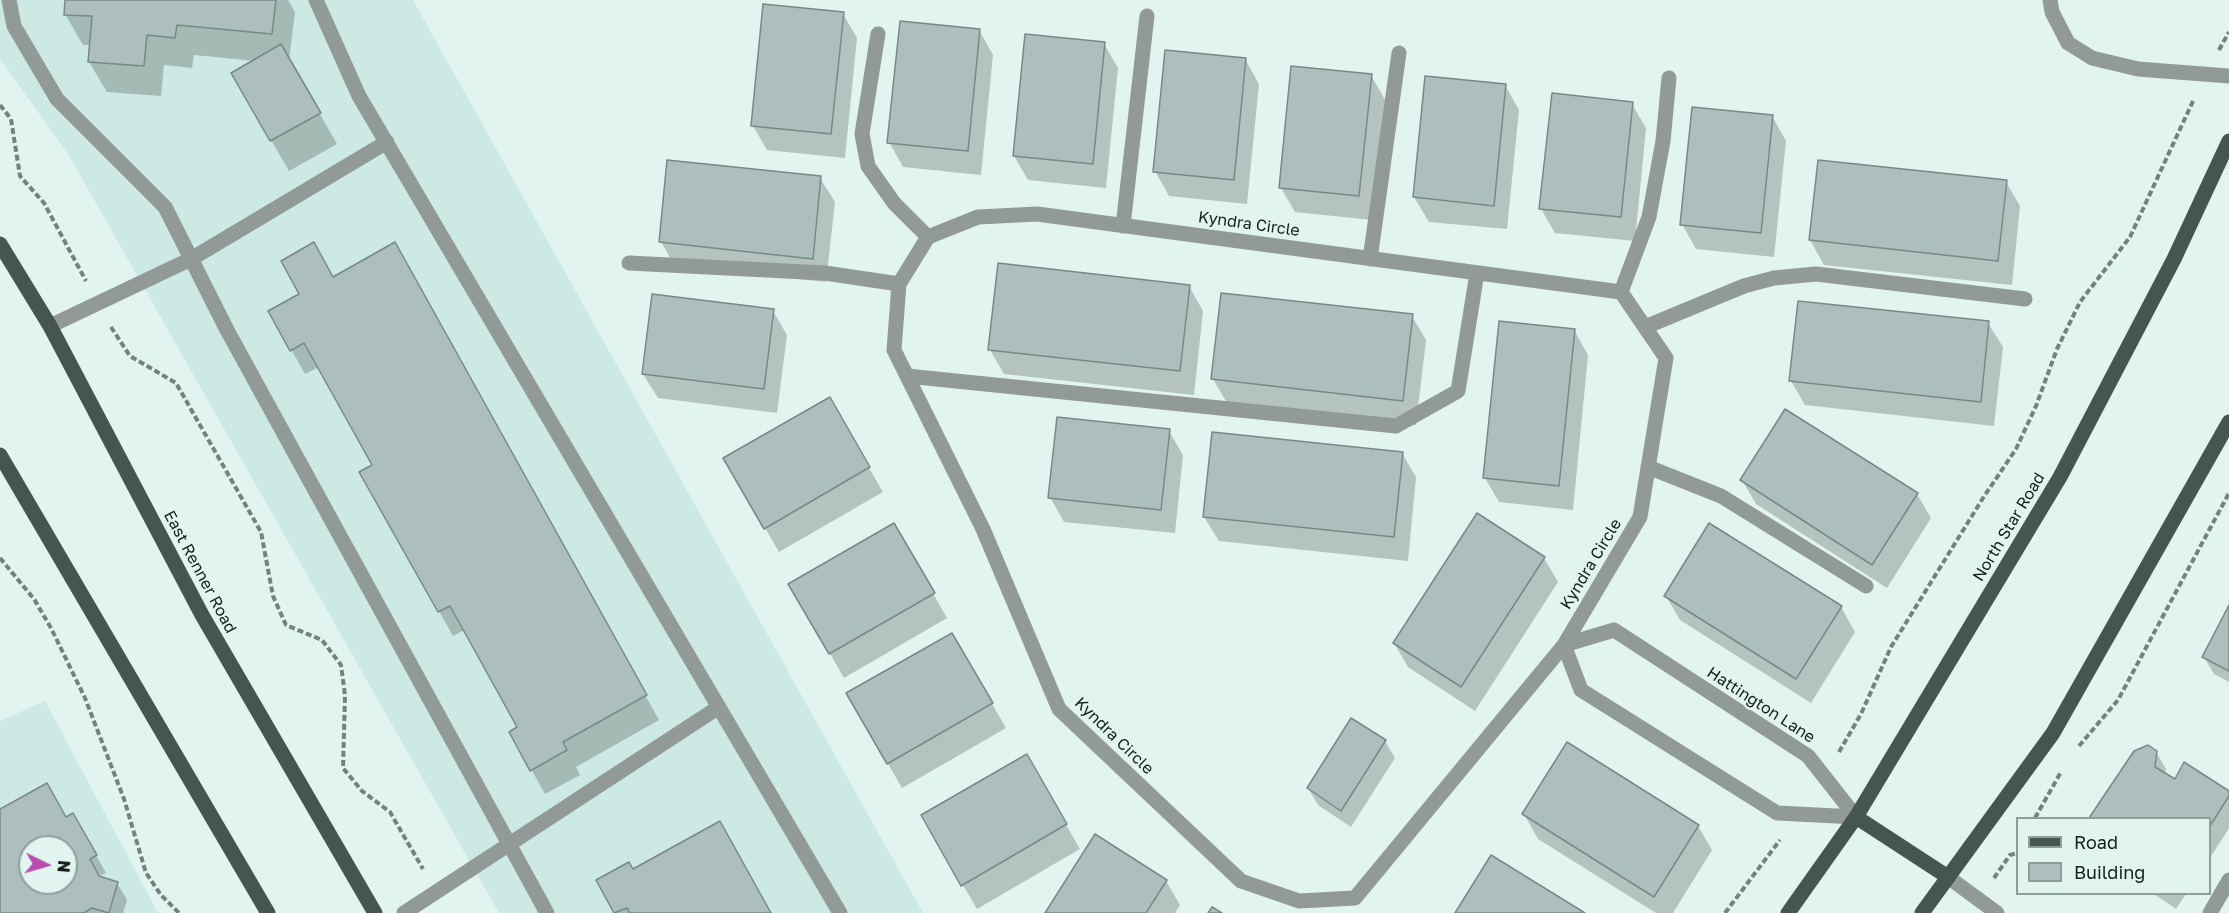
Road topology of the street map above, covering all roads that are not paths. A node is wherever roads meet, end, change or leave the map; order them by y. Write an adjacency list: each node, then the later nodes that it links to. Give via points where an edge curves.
1 (9, 0): 14 (street, via 14,26 57,99 165,207)
2 (315, 0): 10 (street, via 359,96)
3 (2050, 0): 7 (street, via 2068,43 2092,58 2138,69)
4 (1147, 16): 11 (street)
5 (878, 34): 12 (street, via 862,134 868,166 894,203)
6 (1399, 53): 15 (street)
7 (2229, 76)
8 (1670, 78): 19 (street, via 1649,217)
9 (2229, 141): 30 (main road, North Star Road, via 2174,259 2060,477)
10 (387, 142): 14 (street); 29 (street)
11 (1124, 226): 12 (street, Kyndra Circle, via 1037,214 978,216); 15 (street, Kyndra Circle)
12 (928, 237): 18 (street, Kyndra Circle)
13 (0, 244): 21 (main road, East Renner Road)
14 (191, 259): 21 (street); 31 (street)
15 (1370, 259): 17 (street, Kyndra Circle)
16 (629, 263): 18 (street, via 825,273)
17 (1477, 273): 19 (street, Kyndra Circle); 23 (street, via 1458,391 1396,426)
18 (899, 284): 23 (street, Kyndra Circle, via 894,350)
19 (1621, 292): 22 (street, Kyndra Circle)
20 (2025, 299): 22 (street, via 1816,274 1744,286)
21 (50, 326): 36 (main road, East Renner Road, via 202,615)
22 (1645, 327): 26 (street, Kyndra Circle, via 1666,358)
23 (907, 376): 34 (street, Kyndra Circle, via 982,530 1059,709 1241,881 1299,901)
24 (2229, 422): 32 (main road, via 2053,733)
25 (0, 455): 35 (main road)
26 (1648, 467): 27 (street, via 1720,496); 28 (street, Kyndra Circle, via 1640,517)
27 (1866, 586)
28 (1564, 645): 30 (street, via 1581,690 1777,813); 30 (street, Hattington Lane, via 1614,630 1808,756); 34 (street, Kyndra Circle, via 1355,898)
29 (719, 707): 31 (street); 39 (street)
30 (1857, 817): 32 (main road); 40 (main road, North Star Road)
31 (510, 844): 37 (street); 38 (street)
32 (1948, 877): 41 (main road); 42 (street)
33 (2229, 880): 43 (street)
34 (1337, 906)
35 (268, 913)
36 (375, 913)
37 (404, 913)
38 (547, 913)
39 (840, 913)
40 (1788, 913)
41 (1922, 913)
42 (1997, 913)
43 (2210, 913)

